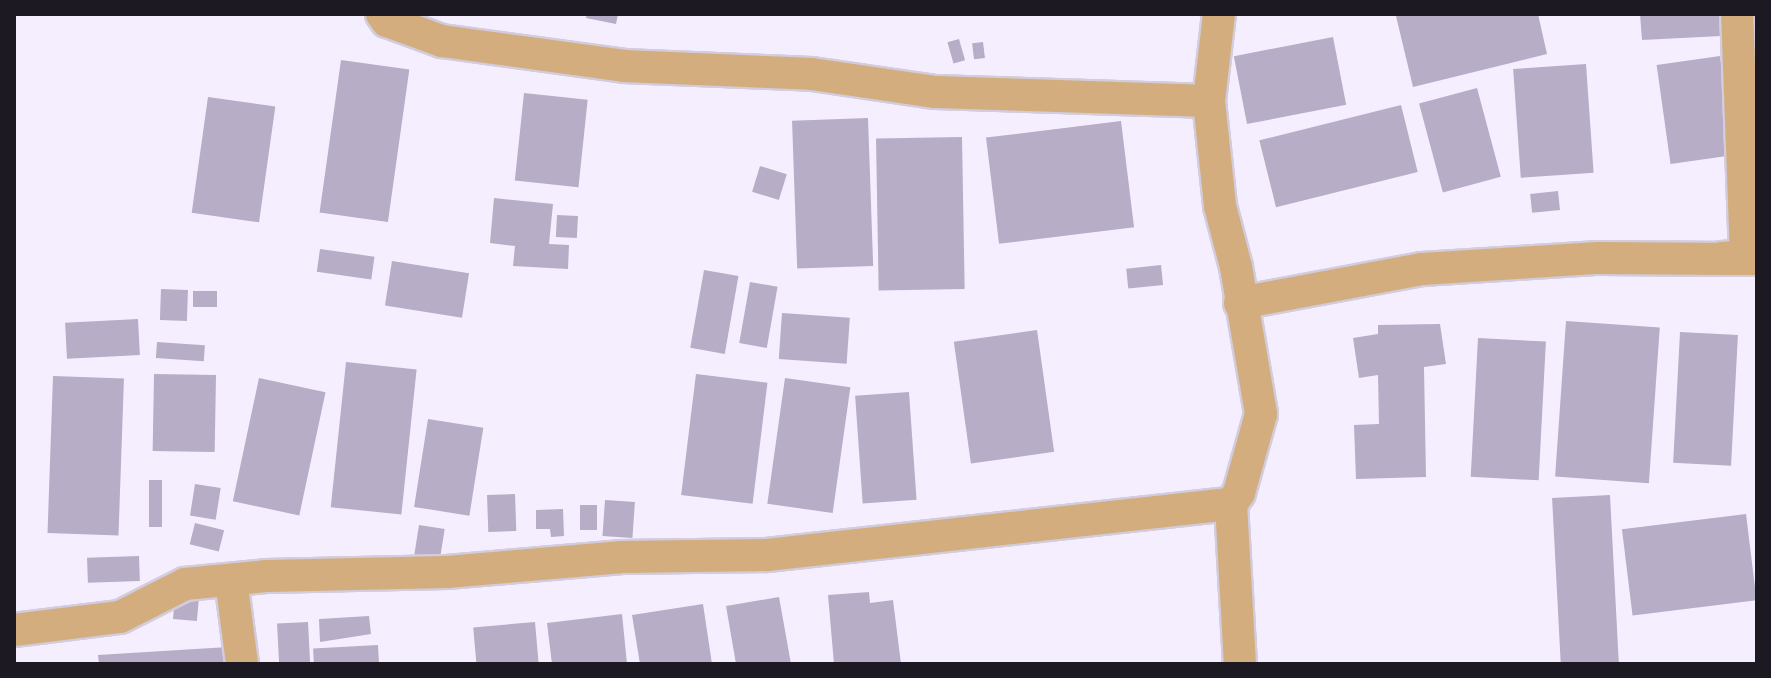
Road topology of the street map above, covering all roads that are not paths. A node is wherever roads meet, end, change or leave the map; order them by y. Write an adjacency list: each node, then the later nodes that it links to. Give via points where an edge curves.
1 (382, 14): 4 (street, via 387,21 442,41 624,66 812,74 936,92)
2 (1219, 14): 4 (street)
3 (1737, 14): 5 (street, via 1746,256)
4 (1209, 101): 7 (street, via 1220,206)
5 (1702, 259): 6 (street); 7 (street, via 1599,258 1422,269)
6 (1757, 259)
7 (1240, 303): 8 (street, via 1261,414 1239,493)
8 (1231, 504): 9 (street, via 767,555 622,557 447,572); 12 (street)
9 (231, 580): 10 (street, via 168,590 120,617); 11 (street)
10 (14, 630)
11 (242, 664)
12 (1240, 664)

